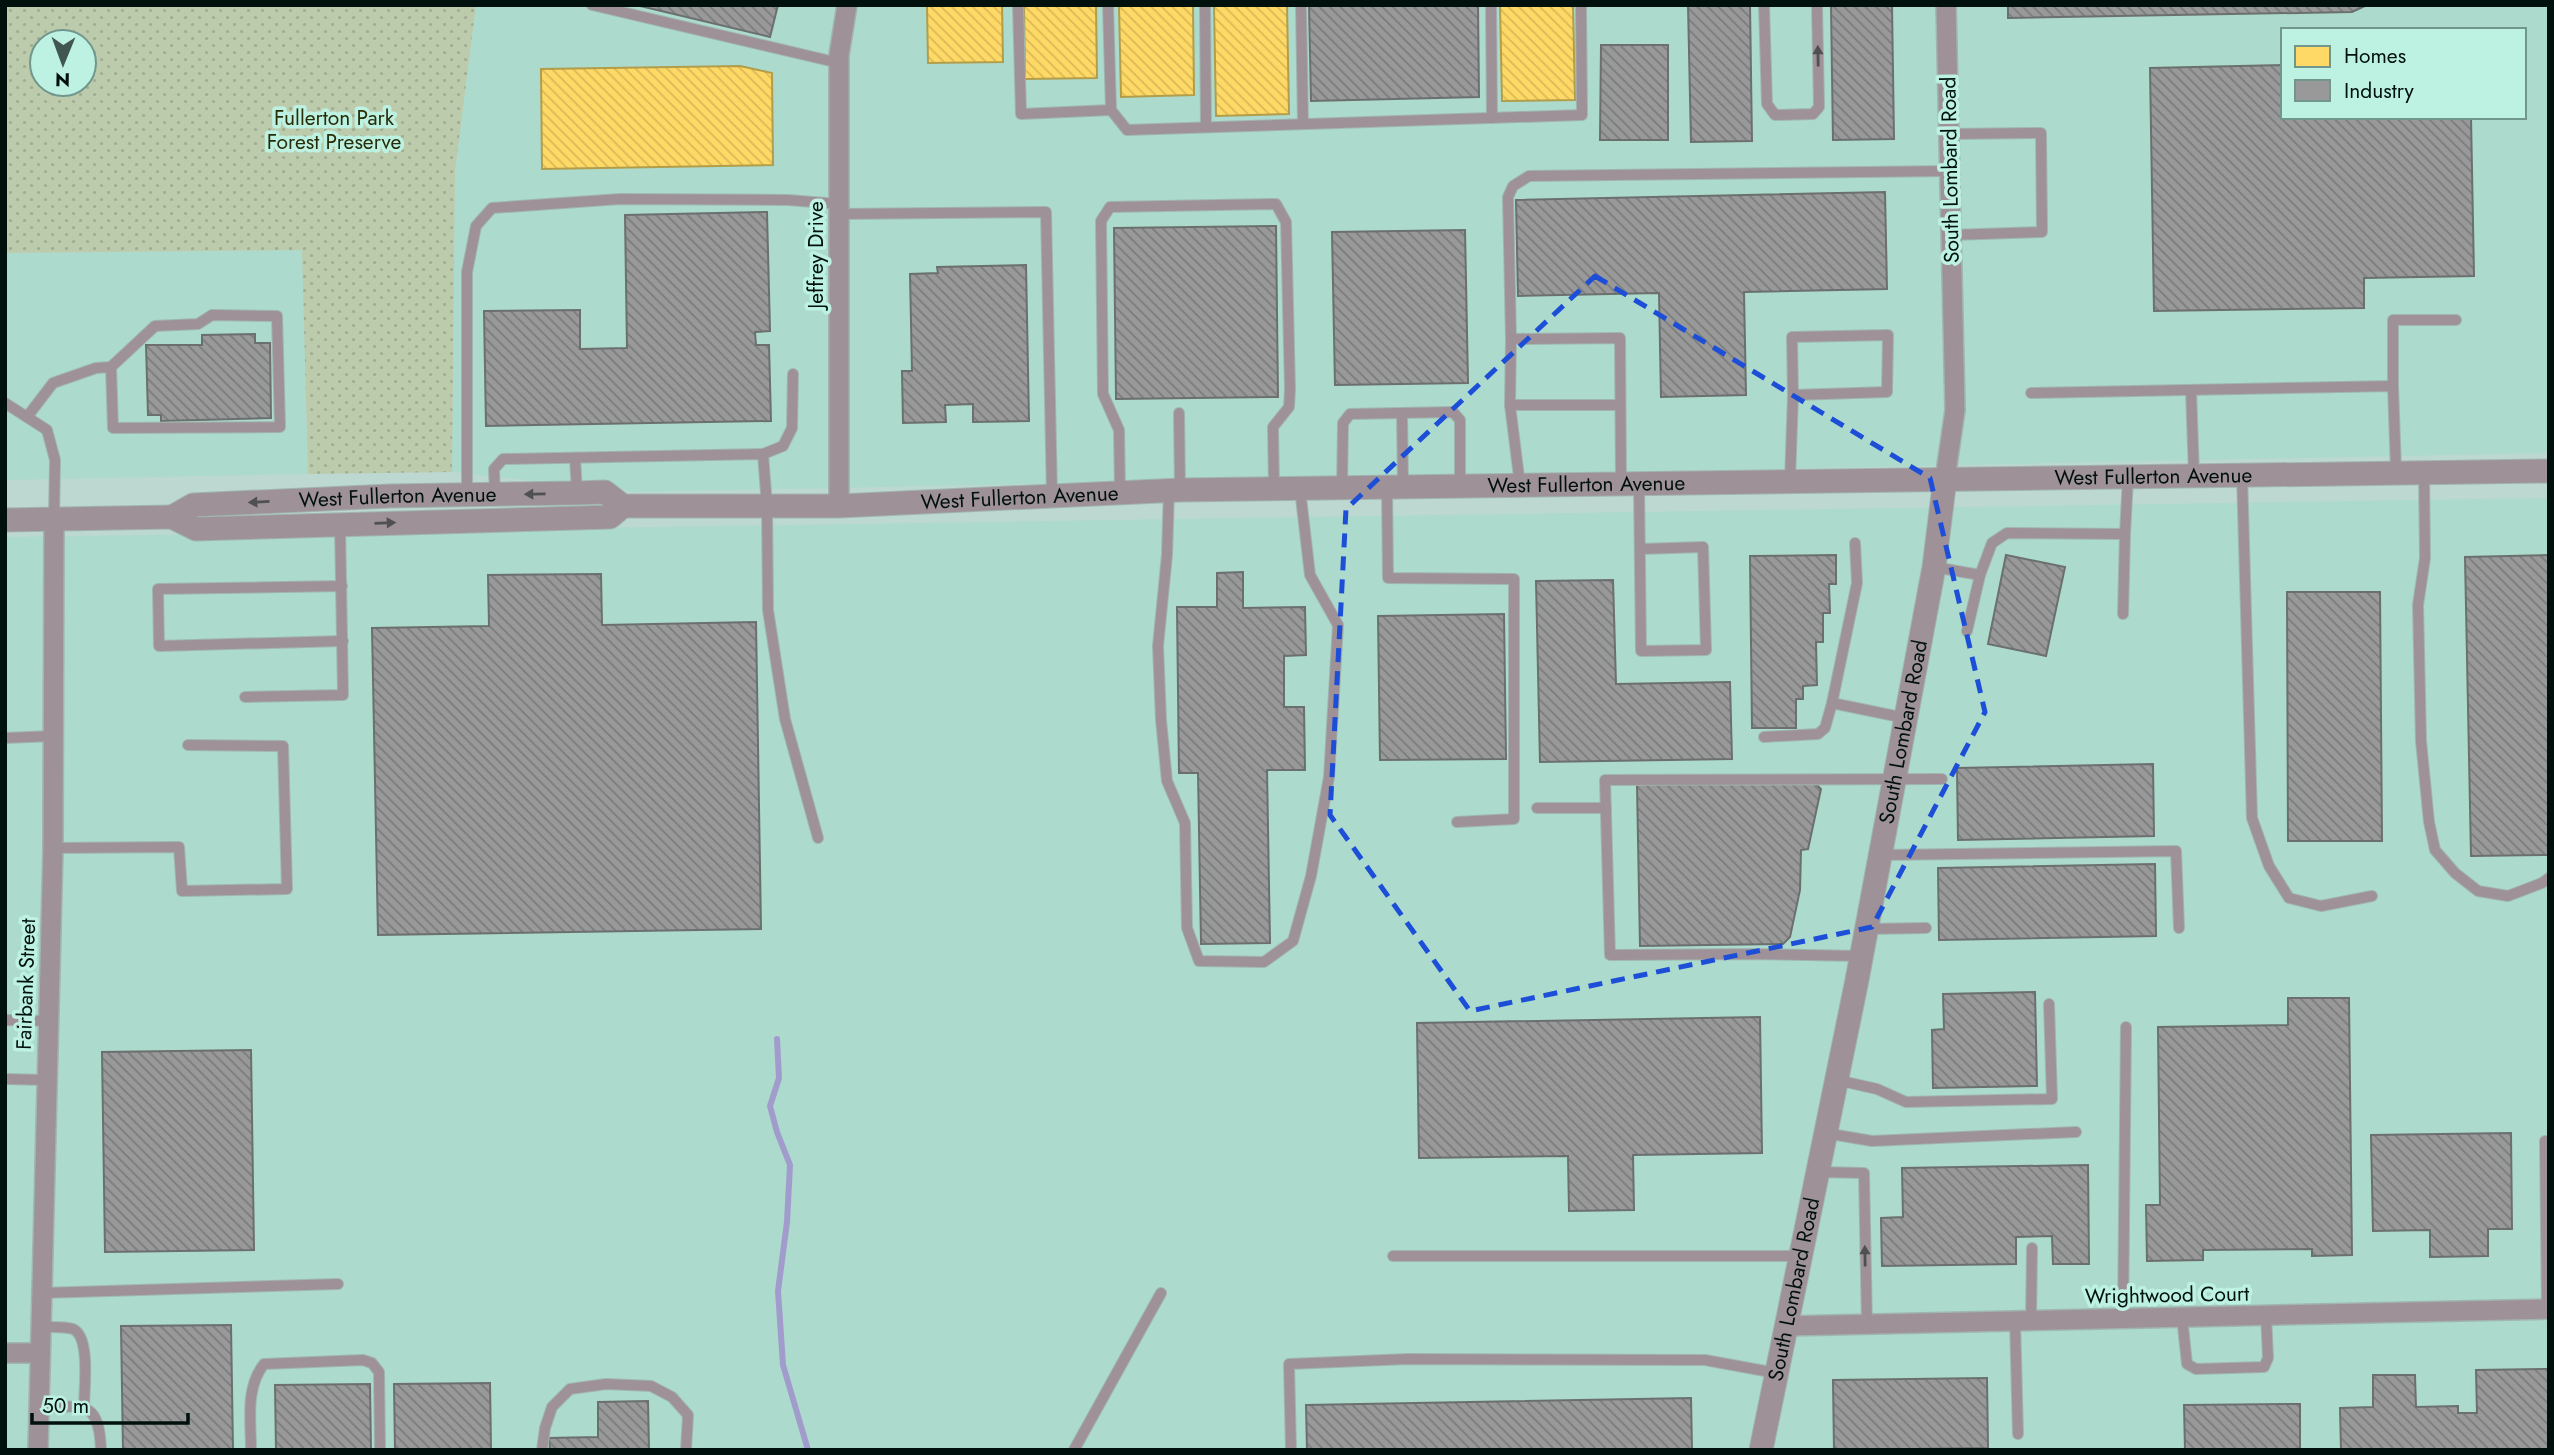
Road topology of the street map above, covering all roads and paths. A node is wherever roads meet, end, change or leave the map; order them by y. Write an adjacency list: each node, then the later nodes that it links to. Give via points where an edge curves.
1 (592, 5): 12 (lane)
2 (847, 5): 12 (street, Jeffrey Drive)
3 (1018, 5): 13 (lane, via 1021,114)
4 (1108, 5): 13 (lane)
5 (1205, 5): 16 (lane)
6 (1301, 5): 15 (lane)
7 (1491, 5): 14 (lane)
8 (1581, 5): 14 (lane, via 1582,115)
9 (1764, 5): 10 (lane, one-way to 10, via 1767,104 1775,115 1813,114 1819,107)
10 (1817, 5)
11 (1947, 5): 17 (street, South Lombard Road)
12 (839, 63): 19 (street, Jeffrey Drive)
13 (1111, 110): 16 (lane, via 1127,130)
14 (1492, 118): 15 (lane)
15 (1303, 124): 16 (lane)
16 (1206, 127)
17 (1949, 134): 18 (street, South Lombard Road); 20 (lane, via 2041,133 2042,232)
18 (1950, 171): 20 (street, South Lombard Road); 22 (lane, via 1529,176 1513,186 1508,197)
19 (839, 209): 56 (lane, via 788,200 620,199 492,208 476,226 467,272); 57 (lane, via 1046,212); 60 (street, Jeffrey Drive)
20 (1951, 235): 43 (street, South Lombard Road, via 1955,410)
21 (2456, 320): 25 (lane, via 2393,320)
22 (1511, 339): 30 (lane); 31 (lane, via 1620,338)
23 (111, 367): 23 (lane, via 113,428 280,427 277,316 212,315 198,324 155,326); 34 (lane, via 53,383)
24 (793, 374): 35 (lane, via 792,428 783,446)
25 (2393, 386): 26 (lane); 37 (lane)
26 (2190, 390): 27 (lane); 41 (lane)
27 (2031, 393)
28 (1793, 395): 28 (lane, via 1792,337 1888,335 1887,392); 44 (lane)
29 (5, 403): 34 (lane)
30 (1510, 405): 31 (lane); 46 (lane)
31 (1620, 405): 45 (lane)
32 (1179, 413): 52 (lane)
33 (1402, 413): 47 (lane, via 1453,412 1460,420); 48 (lane); 50 (lane, via 1350,414 1343,423)
34 (27, 417): 63 (lane, via 47,430 55,460)
35 (763, 454): 36 (lane); 59 (lane)
36 (575, 458): 54 (lane); 55 (lane, via 503,459 494,469)
37 (2396, 471): 38 (street, West Fullerton Avenue); 40 (street, West Fullerton Avenue)
38 (2424, 471): 39 (street, West Fullerton Avenue); 89 (lane, via 2425,558 2418,605 2421,741 2435,850 2479,891 2508,896)
39 (2549, 471)
40 (2242, 474): 41 (street, West Fullerton Avenue); 90 (lane, via 2252,818 2269,866 2289,898 2321,906)
41 (2194, 475): 42 (street, West Fullerton Avenue)
42 (2128, 476): 43 (street, West Fullerton Avenue); 65 (lane)
43 (1945, 480): 44 (street, West Fullerton Avenue); 68 (street, South Lombard Road)
44 (1790, 482): 45 (street, West Fullerton Avenue)
45 (1630, 484): 46 (street, West Fullerton Avenue); 67 (lane)
46 (1520, 485): 47 (street, West Fullerton Avenue)
47 (1460, 486): 48 (street, West Fullerton Avenue)
48 (1395, 487): 50 (street, West Fullerton Avenue); 85 (lane, via 1388,578 1514,579 1514,818)
49 (1299, 488): 50 (street, West Fullerton Avenue); 51 (street, West Fullerton Avenue); 52 (lane, via 1310,575 1338,625 1329,777 1311,876 1293,941 1264,962 1199,961 1186,928 1185,823 1167,781 1158,646)
50 (1342, 488)
51 (1274, 489): 52 (street, West Fullerton Avenue); 53 (lane, via 1273,427 1289,407 1290,389 1286,222 1276,204 1110,207 1101,221 1103,394 1119,430)
52 (1175, 490): 53 (street, West Fullerton Avenue)
53 (1119, 492): 57 (street, West Fullerton Avenue)
54 (577, 493): 55 (street, West Fullerton Avenue, one-way to 55); 58 (street, West Fullerton Avenue, via 606,492)
55 (495, 494): 56 (street, West Fullerton Avenue)
56 (467, 495): 61 (street, West Fullerton Avenue, one-way to 61, via 193,505)
57 (1052, 496): 60 (street, West Fullerton Avenue)
58 (623, 506): 59 (street, West Fullerton Avenue); 64 (street, West Fullerton Avenue, one-way to 58, via 610,517)
59 (767, 506): 60 (street, West Fullerton Avenue); 86 (lane, via 768,610 779,684)
60 (839, 506)
61 (172, 517): 63 (street, West Fullerton Avenue); 64 (street, West Fullerton Avenue, via 196,529)
62 (5, 520): 63 (street, West Fullerton Avenue)
63 (54, 520): 77 (street, Fairbank Street)
64 (340, 525): 70 (lane)
65 (2125, 534): 69 (lane, via 2007,533 1992,543); 71 (lane)
66 (1855, 544): 75 (lane, via 1857,583)
67 (1640, 549): 67 (lane, via 1641,652 1706,650 1703,547)
68 (1934, 567): 69 (lane); 76 (street, South Lombard Road)
69 (1980, 576): 72 (lane)
70 (342, 586): 73 (lane); 73 (lane, via 158,589 159,646)
71 (2123, 614)
72 (1967, 631)
73 (343, 641): 74 (lane, via 343,695)
74 (245, 697)
75 (1832, 703): 76 (lane); 79 (lane, via 1818,734)
76 (1906, 719): 81 (street, South Lombard Road)
77 (53, 736): 78 (lane); 87 (street, Fairbank Street)
78 (5, 737)
79 (1764, 737)
80 (188, 745): 87 (lane, via 283,746 287,889 182,891 179,847)
81 (1894, 779): 82 (lane); 84 (lane, via 1605,780); 88 (street, South Lombard Road)
82 (1942, 779)
83 (1538, 808): 84 (lane)
84 (1606, 808): 94 (lane, via 1609,955)
85 (1457, 822)
86 (818, 838)
87 (53, 848): 97 (street, Fairbank Street)
88 (1880, 855): 92 (lane, via 2176,850); 93 (street, South Lombard Road)
89 (2549, 878)
90 (2372, 896)
91 (1926, 928): 93 (lane)
92 (2179, 928)
93 (1866, 929): 94 (street, South Lombard Road)
94 (1861, 956): 101 (street, South Lombard Road)
95 (2049, 1004): 101 (lane, via 2052,1099 1906,1102 1877,1089)
96 (5, 1020): 97 (lane)
97 (48, 1021): 100 (street, Fairbank Street)
98 (2126, 1027): 115 (lane)
99 (5, 1079): 100 (lane)
100 (46, 1080): 110 (street, Fairbank Street)
101 (1836, 1080): 103 (street, South Lombard Road)
102 (2076, 1132): 103 (lane, via 1872,1141)
103 (1825, 1133): 105 (street, South Lombard Road)
104 (2545, 1141): 112 (lane)
105 (1818, 1172): 108 (street, South Lombard Road); 117 (lane, one-way to 105, via 1864,1173)
106 (2032, 1248): 116 (lane)
107 (1393, 1256): 108 (lane)
108 (1800, 1256): 118 (street, South Lombard Road)
109 (338, 1284): 110 (lane)
110 (41, 1293): 119 (street, Fairbank Street)
111 (1161, 1293): 132 (lane)
112 (2548, 1309): 113 (street, Wrightwood Court)
113 (2266, 1315): 114 (street, Wrightwood Court); 114 (lane, via 2269,1358 2264,1367 2196,1369 2187,1364)
114 (2182, 1317): 115 (street, Wrightwood Court)
115 (2123, 1319): 116 (street, Wrightwood Court)
116 (2023, 1321): 117 (street, Wrightwood Court); 125 (lane)
117 (1867, 1325): 118 (street, Wrightwood Court)
118 (1786, 1326): 122 (street, South Lombard Road)
119 (40, 1327): 121 (street, Fairbank Street); 123 (lane, via 63,1327 82,1335)
120 (5, 1353): 121 (street)
121 (40, 1353): 124 (street, Fairbank Street)
122 (1777, 1373): 133 (lane, via 1704,1360 1408,1359 1289,1364); 134 (street, South Lombard Road)
123 (84, 1408): 124 (lane); 127 (lane, via 95,1413 100,1425)
124 (39, 1409): 126 (street, Fairbank Street)
125 (2018, 1434)
126 (38, 1450)
127 (101, 1450)
128 (251, 1450): 129 (lane, via 252,1390 264,1364 363,1360 379,1372)
129 (380, 1450)
130 (542, 1450): 131 (lane, via 552,1407 570,1390 606,1384 651,1386 672,1397 688,1415)
131 (686, 1450)
132 (1074, 1450)
133 (1291, 1450)
134 (1761, 1450)

